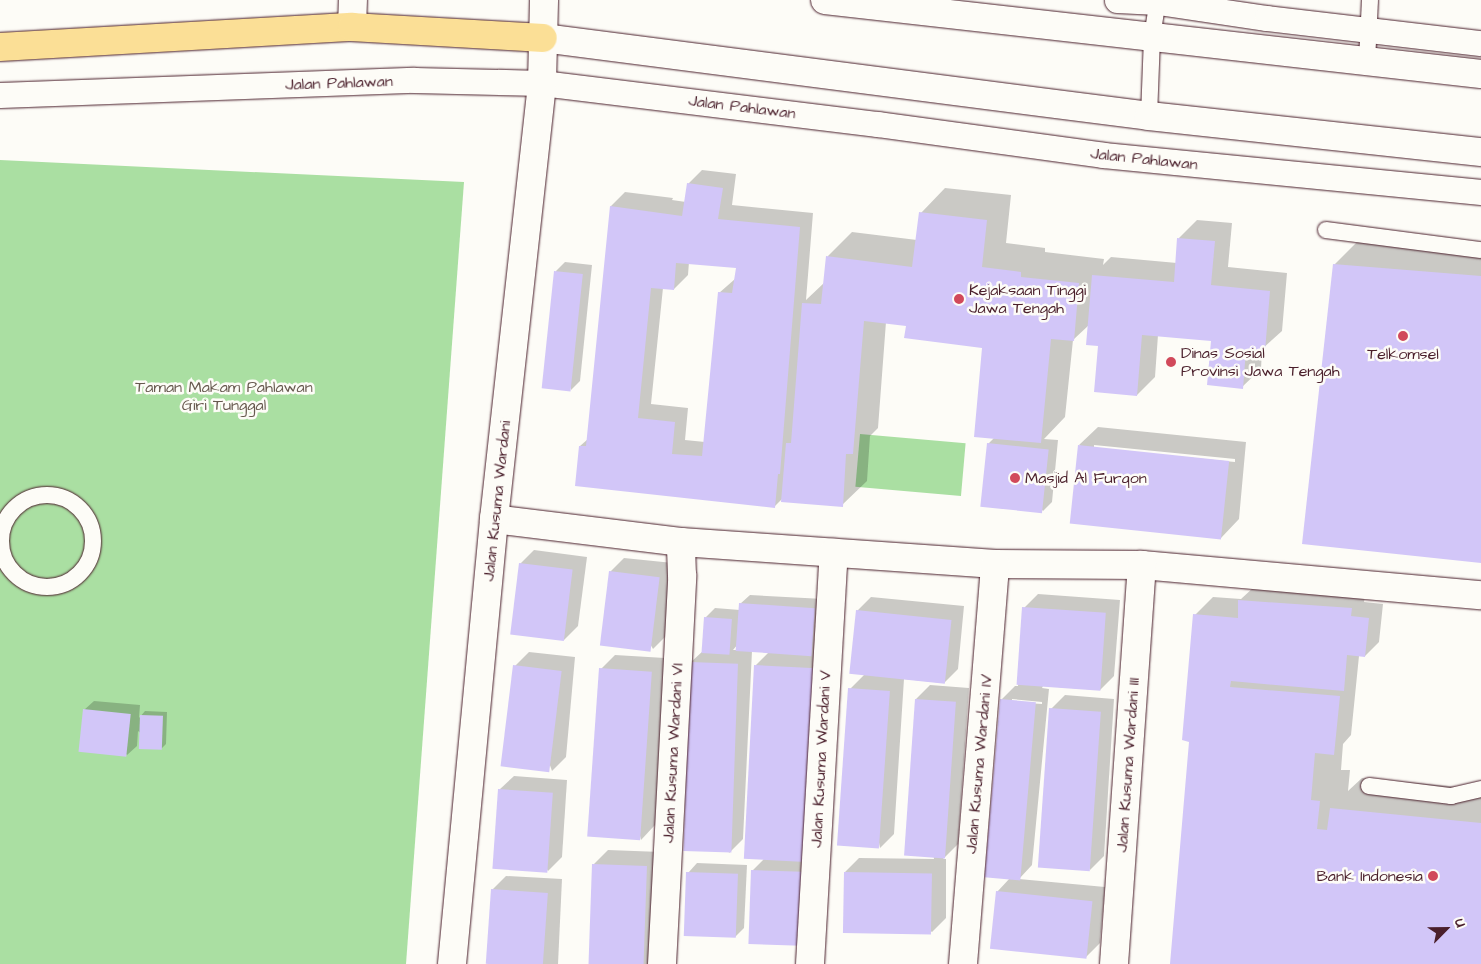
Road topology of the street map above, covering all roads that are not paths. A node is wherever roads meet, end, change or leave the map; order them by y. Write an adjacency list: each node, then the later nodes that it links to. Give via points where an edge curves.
1 (353, 0): 7 (street)
2 (544, 0): 9 (street)
3 (825, 0): 10 (street)
4 (1117, 0): 6 (street)
5 (1370, 0): 8 (lane)
6 (1158, 1): 8 (street, via 1267,18); 10 (lane)
7 (352, 27): 9 (main road); 12 (main road)
8 (1370, 28): 11 (street); 13 (lane)
9 (543, 38): 15 (street, Jalan Kusuma Wardani); 17 (street)
10 (1152, 38): 13 (street); 17 (lane)
11 (1481, 43)
12 (0, 47)
13 (1367, 60): 14 (street)
14 (1481, 74)
15 (542, 83): 16 (street, Jalan Pahlawan, via 414,80); 19 (street, Jalan Pahlawan, via 1103,155); 22 (street, Jalan Kusuma Wardani)
16 (0, 95)
17 (1149, 116): 18 (street)
18 (1481, 152)
19 (1481, 192)
20 (1326, 230): 21 (lane)
21 (1481, 250)
22 (494, 519): 24 (street); 31 (street, Jalan Kusuma Wardani)
23 (0, 540): 23 (lane, via 3,525 11,511 36,495 52,494 66,499 79,508 93,534 87,564 77,576 64,584 50,587 21,579 9,568)
24 (682, 542): 25 (street); 32 (street, Jalan Kusuma Wardani VI)
25 (834, 553): 26 (street); 33 (street, Jalan Kusuma Wardani V)
26 (995, 564): 27 (street); 34 (street, Jalan Kusuma Wardani IV)
27 (1142, 565): 28 (street); 35 (street, Jalan Kusuma Wardani III)
28 (1481, 595)
29 (1369, 786): 30 (lane, via 1451,796)
30 (1481, 789)
31 (452, 964)
32 (662, 964)
33 (810, 964)
34 (963, 964)
35 (1114, 964)

